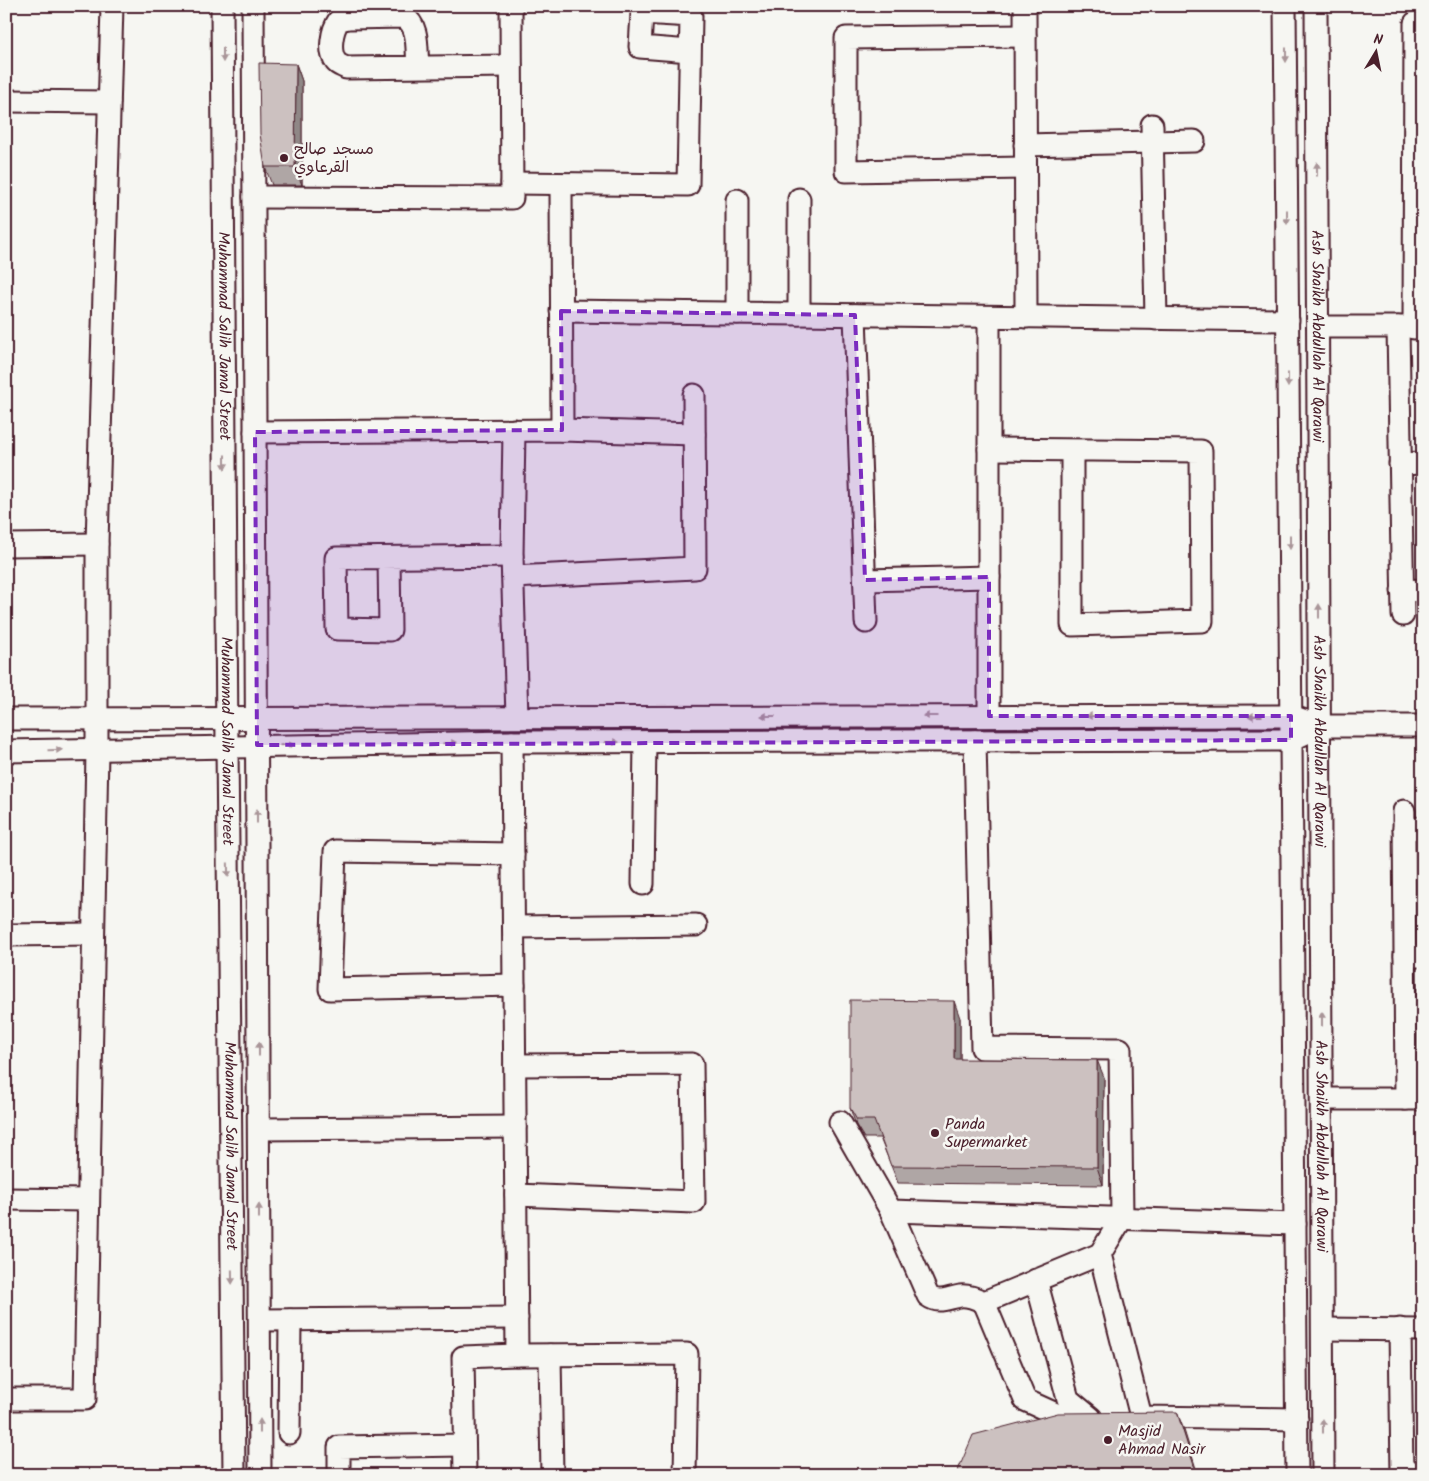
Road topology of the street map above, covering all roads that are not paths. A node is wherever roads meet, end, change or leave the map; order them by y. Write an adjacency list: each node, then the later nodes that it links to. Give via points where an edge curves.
1 (112, 6): 14 (street)
2 (222, 6): 56 (street, Muhammad Salih Jamal Street, one-way to 56)
3 (253, 6): 21 (street, Muhammad Salih Jamal Street)
4 (511, 6): 11 (street)
5 (1025, 6): 9 (street)
6 (1285, 6): 31 (street, one-way to 31)
7 (1316, 6): 32 (street, Ash Shaikh Abdullah Al Qarawi, one-way to 7)
8 (1423, 23): 33 (street, via 1415,23)
9 (1025, 36): 17 (street); 18 (street, via 846,38 846,171)
10 (690, 51): 20 (street, via 688,185)
11 (511, 66): 12 (street); 19 (street)
12 (418, 67)
13 (6, 101): 14 (street)
14 (109, 102): 43 (street)
15 (1153, 133): 16 (street); 17 (street); 30 (street)
16 (1194, 141)
17 (1025, 144): 18 (street)
18 (1025, 168): 29 (street)
19 (512, 183): 20 (street); 21 (street, via 512,198)
20 (561, 184): 24 (street)
21 (254, 197): 37 (street, Muhammad Salih Jamal Street)
22 (799, 199): 26 (street)
23 (737, 200): 25 (street)
24 (561, 311): 25 (street); 36 (street)
25 (737, 313): 26 (street)
26 (799, 314): 27 (street)
27 (855, 315): 28 (street); 48 (street)
28 (989, 317): 29 (street); 39 (street)
29 (1026, 317): 30 (street)
30 (1156, 319): 31 (street)
31 (1288, 320): 53 (street, one-way to 53)
32 (1318, 327): 33 (street); 59 (street, Ash Shaikh Abdullah Al Qarawi, one-way to 32)
33 (1412, 328): 42 (street)
34 (694, 396): 38 (street)
35 (514, 430): 36 (street); 37 (street); 46 (street)
36 (562, 430): 38 (street)
37 (255, 432): 57 (street, Muhammad Salih Jamal Street)
38 (694, 434): 46 (street, via 695,568)
39 (989, 449): 40 (street); 47 (street)
40 (1072, 450): 40 (street, via 1201,450 1202,621 1072,626)
41 (1423, 463): 42 (street)
42 (1400, 464): 49 (street)
43 (98, 544): 44 (street); 55 (street)
44 (6, 545)
45 (389, 558): 46 (street)
46 (513, 566): 54 (street)
47 (989, 577): 48 (street); 52 (street)
48 (865, 580): 51 (street)
49 (1412, 590): 50 (street)
50 (1403, 615)
51 (866, 622)
52 (989, 716): 53 (street, one-way to 52); 54 (street, one-way to 54)
53 (1291, 716): 59 (street); 61 (street)
54 (517, 717): 57 (street)
55 (96, 718): 56 (street); 58 (street); 67 (street)
56 (227, 718): 57 (street); 66 (street, Muhammad Salih Jamal Street)
57 (257, 718): 65 (street, Muhammad Salih Jamal Street)
58 (6, 719)
59 (1320, 726): 60 (street); 61 (street); 79 (street, Ash Shaikh Abdullah Al Qarawi, one-way to 59)
60 (1423, 726)
61 (1291, 740): 62 (street); 89 (street)
62 (976, 741): 64 (street); 88 (street, via 982,1048 1120,1049)
63 (512, 742): 64 (street, one-way to 64); 65 (street, one-way to 63); 70 (street)
64 (645, 742): 71 (street)
65 (257, 745): 66 (street); 83 (street, Muhammad Salih Jamal Street, one-way to 65)
66 (227, 746): 67 (street); 108 (street, Muhammad Salih Jamal Street, one-way to 108)
67 (96, 750): 68 (street, one-way to 67); 74 (street)
68 (6, 751)
69 (1410, 823): 76 (street)
70 (513, 854): 73 (street); 77 (street, via 335,851 330,989)
71 (643, 884)
72 (696, 925): 73 (street)
73 (514, 927): 77 (street)
74 (93, 934): 75 (street); 86 (street)
75 (6, 935)
76 (1414, 956): 80 (street)
77 (514, 986): 78 (street)
78 (515, 1065): 82 (street); 84 (street, via 692,1064 694,1202)
79 (1322, 1099): 80 (street); 96 (street, Ash Shaikh Abdullah Al Qarawi)
80 (1414, 1099)
81 (840, 1122): 87 (street)
82 (515, 1127): 83 (street); 84 (street)
83 (259, 1129): 94 (street, Muhammad Salih Jamal Street, one-way to 83)
84 (516, 1195): 93 (street)
85 (6, 1200): 86 (street)
86 (88, 1200): 101 (street, via 85,1400)
87 (891, 1211): 88 (street); 92 (street, via 928,1296 941,1301 960,1296)
88 (1122, 1218): 89 (street); 90 (street)
89 (1295, 1224): 103 (street)
90 (1100, 1254): 91 (street); 102 (street)
91 (1036, 1280): 92 (street); 102 (street, via 1068,1399)
92 (984, 1302): 102 (street, via 1025,1400 1067,1418)
93 (517, 1318): 95 (street); 99 (street)
94 (260, 1320): 95 (street); 109 (street, Muhammad Salih Jamal Street, one-way to 94)
95 (290, 1320): 104 (street)
96 (1323, 1329): 97 (street); 115 (street, Ash Shaikh Abdullah Al Qarawi, one-way to 96)
97 (1400, 1330): 98 (street); 107 (street)
98 (1423, 1330)
99 (517, 1355): 100 (street); 105 (street, via 463,1357)
100 (550, 1355): 112 (street); 113 (street, via 687,1354)
101 (6, 1399)
102 (1116, 1417): 103 (street)
103 (1297, 1419): 114 (street)
104 (289, 1433)
105 (464, 1445): 110 (street, via 339,1447); 111 (street)
106 (1423, 1472): 107 (street)
107 (1402, 1474)
108 (234, 1475)
109 (260, 1475)
110 (338, 1475)
111 (465, 1475)
112 (552, 1475)
113 (685, 1475)
114 (1297, 1475)
115 (1324, 1475)

